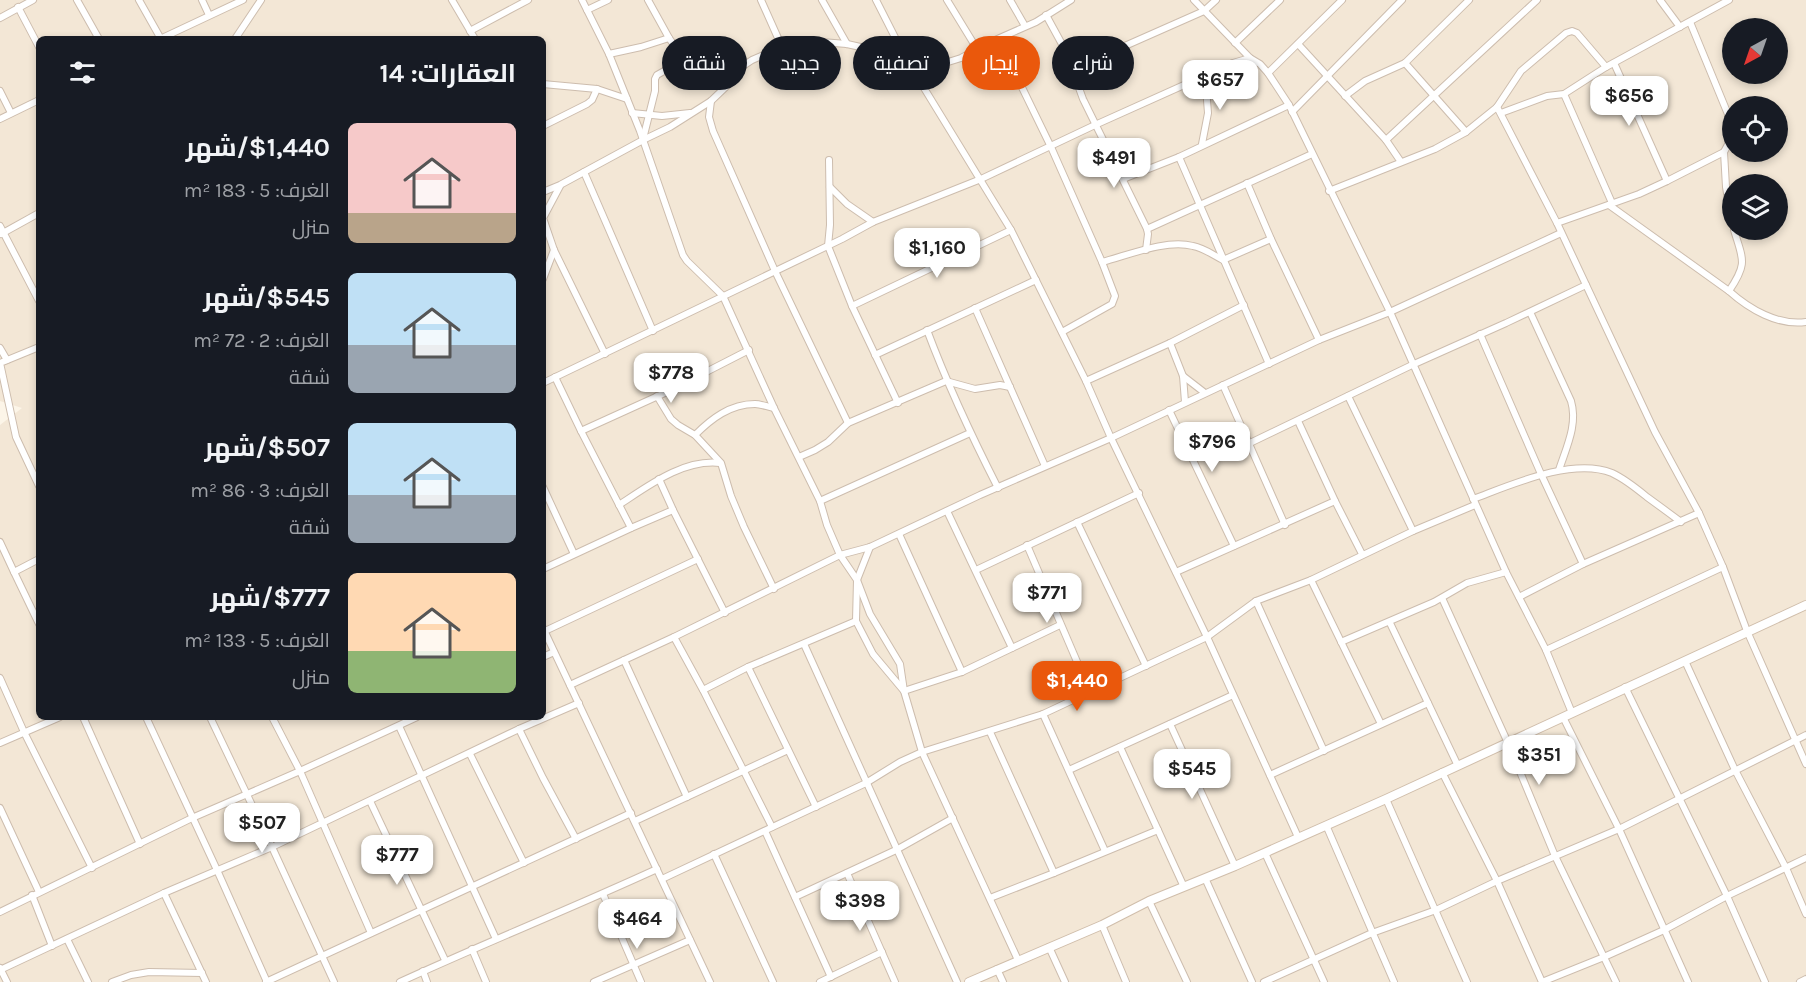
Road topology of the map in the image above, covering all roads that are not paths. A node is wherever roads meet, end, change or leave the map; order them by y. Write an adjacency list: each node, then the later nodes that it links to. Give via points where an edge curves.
1 (33, 0): 27 (street)
2 (77, 0): 37 (street)
3 (139, 0): 38 (street)
4 (202, 0): 30 (street)
5 (243, 0): 30 (street)
6 (261, 0): 40 (street)
7 (452, 0): 36 (street)
8 (528, 0): 36 (street)
9 (582, 0): 28 (street)
10 (608, 0): 28 (street)
11 (648, 0): 42 (street)
12 (761, 0): 43 (street)
13 (822, 0): 53 (street)
14 (876, 0): 44 (street)
15 (947, 0): 45 (street)
16 (1010, 0): 34 (street)
17 (1071, 0): 31 (street)
18 (1194, 0): 29 (street)
19 (1216, 0): 29 (street)
20 (1280, 0): 51 (street)
21 (1342, 0): 54 (street)
22 (1402, 0): 65 (street)
23 (1469, 0): 59 (street)
24 (1537, 0): 73 (street)
25 (1660, 0): 35 (street)
26 (1727, 1): 33 (street)
27 (18, 7): 32 (street); 49 (street)
28 (587, 10): 56 (street)
29 (1204, 11): 50 (street); 51 (street)
30 (209, 15): 39 (street)
31 (1047, 15): 34 (street); 47 (street)
32 (0, 18)
33 (1690, 22): 35 (street); 76 (street)
34 (1025, 26): 46 (street)
35 (1680, 27): 60 (street)
36 (470, 31): 41 (street)
37 (97, 36)
38 (159, 36)
39 (167, 36)
40 (238, 36)
41 (472, 36)
42 (668, 36)
43 (777, 36)
44 (894, 36)
45 (969, 36)
46 (1004, 36)
47 (1058, 36)
48 (662, 40): 56 (street)
49 (36, 41)
50 (1134, 42)
51 (1235, 43): 58 (street)
52 (841, 44): 53 (street)
53 (847, 44): 55 (street)
54 (1298, 44): 63 (street); 65 (street)
55 (853, 45)
56 (609, 54): 75 (street)
57 (759, 58): 78 (street, via 743,66)
58 (1250, 58): 63 (street); 64 (street)
59 (1405, 63): 73 (street); 74 (street, via 1365,81)
60 (1614, 63): 61 (street); 101 (street)
61 (1606, 67): 72 (street); 80 (street, via 1577,33 1566,33 1521,71)
62 (662, 72): 84 (street, via 655,79)
63 (1268, 73): 79 (street)
64 (1205, 75): 87 (street); 91 (street, via 1208,113)
65 (1327, 77): 74 (street); 79 (street)
66 (546, 84): 67 (street)
67 (597, 89): 75 (street); 86 (street, via 587,104)
68 (926, 90): 99 (street)
69 (1022, 90): 92 (street)
70 (1080, 90): 87 (street)
71 (0, 91): 82 (street)
72 (1564, 94): 80 (street); 108 (street)
73 (1434, 95): 88 (street); 90 (street)
74 (1345, 96): 90 (street)
75 (627, 99): 83 (street)
76 (1722, 100)
77 (36, 101): 82 (street)
78 (711, 101): 81 (street); 125 (street, via 710,124)
79 (1290, 108): 91 (street); 94 (street)
80 (1499, 110): 88 (street); 112 (street)
81 (693, 112): 84 (street); 89 (street)
82 (11, 113): 85 (street)
83 (632, 113): 84 (street); 89 (street)
84 (648, 115): 89 (street)
85 (0, 119)
86 (546, 124)
87 (1095, 125): 92 (street); 100 (street)
88 (1466, 132): 97 (street)
89 (643, 140): 98 (street); 131 (street, via 683,255)
90 (1386, 140): 97 (street)
91 (1202, 144): 95 (street)
92 (1051, 147): 99 (street); 124 (street)
93 (1722, 153): 101 (street)
94 (1312, 154): 102 (street); 106 (street)
95 (1179, 157): 100 (street); 107 (street)
96 (829, 160): 104 (street)
97 (1401, 162): 106 (street)
98 (584, 172): 103 (street); 139 (street)
99 (981, 179): 111 (street); 115 (street)
100 (1123, 179): 114 (street)
101 (1667, 181): 108 (street)
102 (1247, 183): 107 (street); 118 (street)
103 (560, 185): 105 (street); 109 (street)
104 (830, 186): 111 (street); 120 (street)
105 (546, 191)
106 (1329, 191): 135 (street)
107 (1199, 204): 114 (street); 123 (street)
108 (1610, 204): 112 (street); 129 (street)
109 (546, 212)
110 (36, 214): 116 (street)
111 (873, 222): 120 (street)
112 (1557, 223): 117 (street)
113 (546, 226): 121 (street)
114 (1147, 229): 122 (street)
115 (1011, 230): 127 (street); 133 (street)
116 (1, 231): 130 (street)
117 (1561, 232): 128 (street); 135 (street)
118 (1271, 239): 123 (street); 142 (street)
119 (1737, 240): 129 (street, via 1743,259 1738,279)
120 (828, 246): 125 (street); 133 (street)
121 (555, 250): 126 (street); 147 (street)
122 (1146, 250): 123 (street, via 1178,244 1204,250); 124 (street)
123 (1223, 260): 132 (street)
124 (1102, 262): 140 (street, via 1114,301)
125 (775, 271): 131 (street); 167 (street)
126 (546, 272)
127 (1036, 280): 134 (street); 140 (street)
128 (1586, 285): 136 (street); 189 (street)
129 (1729, 291): 137 (street, via 1762,314 1795,324)
130 (36, 295)
131 (723, 296): 139 (street); 146 (street)
132 (1244, 305): 143 (street); 150 (street)
133 (852, 306): 148 (street)
134 (975, 308): 138 (street); 158 (street)
135 (1390, 312): 142 (street); 151 (street)
136 (1530, 312): 141 (street); 176 (street, via 1575,413)
137 (1806, 322)
138 (927, 330): 148 (street); 154 (street)
139 (653, 331): 147 (street)
140 (1062, 332): 155 (street)
141 (1480, 334): 151 (street); 177 (street)
142 (1320, 340): 150 (street)
143 (1170, 343): 152 (street); 155 (street)
144 (0, 348): 149 (street)
145 (36, 348): 149 (street)
146 (749, 350): 160 (street); 164 (street)
147 (605, 354): 153 (street)
148 (875, 355): 163 (street)
149 (7, 360): 179 (street, via 0,363 16,437)
150 (1269, 364): 157 (street)
151 (1412, 365): 161 (street); 185 (street)
152 (1183, 376): 159 (street); 162 (street)
153 (555, 378): 156 (street); 168 (street)
154 (946, 381): 158 (street, via 975,389); 163 (street); 169 (street)
155 (1086, 381): 171 (street)
156 (546, 382)
157 (1223, 385): 159 (street); 172 (street)
158 (1010, 387): 175 (street)
159 (1204, 393): 162 (street)
160 (657, 396): 168 (street); 170 (street, via 671,418)
161 (1348, 396): 166 (street); 194 (street)
162 (1185, 402): 165 (street)
163 (898, 403): 167 (street)
164 (774, 408): 170 (street, via 756,404 729,410 713,418); 173 (street)
165 (1169, 410): 171 (street); 198 (street)
166 (1298, 421): 172 (street); 184 (street)
167 (848, 423): 173 (street, via 828,442)
168 (581, 432): 186 (street)
169 (970, 433): 180 (street); 183 (street)
170 (695, 435): 174 (street)
171 (1111, 438): 175 (street); 182 (street)
172 (1250, 443): 192 (street)
173 (799, 457): 183 (street)
174 (721, 463): 178 (street, via 699,463); 214 (street, via 744,527)
175 (1045, 466): 180 (street)
176 (1559, 470): 177 (street); 191 (street, via 1594,469 1611,473)
177 (1541, 474): 185 (street); 205 (street)
178 (659, 479): 186 (street); 187 (street)
179 (36, 480)
180 (998, 488): 188 (street)
181 (546, 493): 200 (street)
182 (1138, 493): 190 (street); 210 (street)
183 (820, 501): 202 (street)
184 (1335, 501): 192 (street); 201 (street)
185 (1474, 502): 194 (street); 211 (street)
186 (619, 505): 193 (street)
187 (672, 510): 193 (street); 203 (street)
188 (947, 511): 195 (street); 208 (street)
189 (1698, 513): 191 (street); 206 (street)
190 (1077, 522): 197 (street); 237 (street)
191 (1681, 522): 205 (street)
192 (1285, 525): 198 (street)
193 (631, 528): 200 (street)
194 (1413, 531): 201 (street)
195 (898, 534): 199 (street); 239 (street)
196 (0, 542): 209 (street)
197 (1027, 545): 208 (street); 223 (street)
198 (1234, 546): 210 (street)
199 (870, 547): 202 (street); 212 (street)
200 (574, 554): 207 (street)
201 (1362, 554): 213 (street)
202 (840, 555): 212 (street); 214 (street)
203 (698, 560): 219 (street); 224 (street)
204 (36, 561): 209 (street)
205 (1583, 564): 215 (street)
206 (1723, 567): 225 (street); 232 (street)
207 (546, 568)
208 (976, 570): 231 (street)
209 (14, 572): 220 (street)
210 (1176, 572): 228 (street)
211 (1506, 572): 215 (street); 216 (street, via 1467,583)
212 (856, 580): 221 (street); 244 (street, via 870,615 900,664)
213 (1311, 580): 217 (street); 229 (street)
214 (774, 589): 219 (street)
215 (1519, 597): 232 (street)
216 (1442, 598): 222 (street); 269 (street)
217 (1257, 601): 228 (street); 272 (street)
218 (1806, 605): 225 (street)
219 (725, 613): 227 (street)
220 (36, 618)
221 (856, 621): 230 (street); 244 (street, via 873,654)
222 (1390, 622): 229 (street); 248 (street)
223 (1060, 625): 231 (street); 245 (street)
224 (546, 628)
225 (1747, 631): 236 (street); 267 (street)
226 (546, 634): 233 (street)
227 (674, 637): 235 (street); 243 (street)
228 (1207, 637): 237 (street); 246 (street)
229 (1341, 642): 261 (street)
230 (804, 644): 238 (street); 284 (street)
231 (1012, 648): 239 (street)
232 (1546, 650): 249 (street)
233 (554, 652): 234 (street); 241 (street)
234 (546, 656)
235 (624, 660): 241 (street); 286 (street)
236 (1686, 661): 242 (street); 278 (street)
237 (1146, 666): 245 (street)
238 (748, 667): 243 (street); 271 (street)
239 (962, 672): 244 (street)
240 (0, 678): 264 (street)
241 (570, 684): 247 (street)
242 (1625, 687): 249 (street); 287 (street)
243 (703, 690): 280 (street)
244 (904, 691): 273 (street)
245 (1090, 692): 250 (street)
246 (1233, 695): 260 (street); 282 (street)
247 (579, 703): 251 (street); 292 (street)
248 (1428, 703): 261 (street); 276 (street)
249 (1572, 713): 252 (street)
250 (1043, 714): 265 (street); 277 (street)
251 (546, 717)
252 (1563, 717): 269 (street); 299 (street)
253 (53, 720): 264 (street)
254 (84, 720): 303 (street)
255 (147, 720): 293 (street)
256 (211, 720): 285 (street)
257 (274, 720): 279 (street)
258 (411, 720): 262 (street)
259 (540, 720): 263 (street)
260 (1170, 724): 270 (street); 312 (street)
261 (1381, 724): 272 (street)
262 (399, 726): 279 (street); 283 (street)
263 (519, 729): 274 (street); 302 (street)
264 (24, 732): 268 (street); 313 (street)
265 (990, 732): 273 (street); 318 (street)
266 (1806, 735): 267 (street)
267 (1794, 740): 275 (street); 278 (street)
268 (0, 743)
269 (1508, 743): 276 (street); 309 (street)
270 (1120, 747): 277 (street); 300 (street)
271 (788, 750): 280 (street); 290 (street)
272 (1324, 751): 282 (street)
273 (922, 752): 284 (street); 294 (street)
274 (470, 753): 283 (street); 311 (street)
275 (1806, 764)
276 (1458, 766): 281 (street)
277 (1069, 770): 306 (street)
278 (1735, 770): 287 (street); 314 (street)
279 (300, 771): 285 (street); 296 (street)
280 (743, 771): 286 (street); 298 (street)
281 (1442, 772): 288 (street); 321 (street)
282 (1270, 775): 301 (street)
283 (422, 776): 289 (street); 323 (street)
284 (866, 783): 290 (street); 305 (street)
285 (247, 794): 293 (street); 304 (street)
286 (687, 797): 295 (street)
287 (1679, 798): 299 (street); 328 (street)
288 (1386, 799): 297 (street); 333 (street)
289 (370, 801): 296 (street); 332 (street)
290 (816, 807): 298 (street)
291 (0, 808): 324 (street)
292 (632, 813): 295 (street); 302 (street)
293 (192, 818): 303 (street); 316 (street)
294 (953, 818): 305 (street); 330 (street)
295 (635, 821): 315 (street)
296 (322, 822): 304 (street); 338 (street)
297 (1326, 825): 301 (street); 339 (street)
298 (769, 829): 308 (street); 329 (street)
299 (1619, 829): 309 (street); 337 (street)
300 (1158, 830): 306 (street); 322 (street)
301 (1298, 837): 307 (street)
302 (576, 839): 311 (street)
303 (140, 844): 313 (street)
304 (272, 847): 316 (street); 347 (street)
305 (897, 850): 317 (street); 374 (street)
306 (1105, 850): 318 (street)
307 (1265, 852): 312 (street); 349 (street)
308 (714, 854): 320 (street); 371 (street)
309 (1555, 856): 321 (street); 348 (street)
310 (1806, 858): 314 (street)
311 (524, 863): 323 (street)
312 (1235, 866): 319 (street)
313 (92, 868): 324 (street)
314 (1786, 868): 328 (street); 335 (street)
315 (657, 869): 320 (street); 326 (street)
316 (218, 870): 325 (street); 363 (street)
317 (847, 873): 329 (street); 346 (street)
318 (1054, 873): 330 (street)
319 (1205, 878): 322 (street); 380 (street)
320 (662, 879): 342 (street)
321 (1497, 881): 333 (street); 385 (street)
322 (1184, 887): 331 (street)
323 (472, 888): 332 (street); 341 (street)
324 (39, 892): 327 (street)
325 (164, 893): 340 (street); 356 (street)
326 (603, 894): 341 (street); 352 (street)
327 (32, 895): 334 (street); 343 (street)
328 (1727, 896): 337 (street); 388 (street)
329 (795, 897): 357 (street)
330 (990, 898): 351 (street)
331 (1149, 901): 336 (street); 379 (street)
332 (422, 910): 338 (street); 350 (street)
333 (1436, 910): 339 (street); 384 (street)
334 (0, 912)
335 (1806, 914)
336 (1102, 925): 344 (street); 378 (street)
337 (1664, 930): 348 (street); 387 (street)
338 (371, 933): 347 (street)
339 (1372, 933): 349 (street); 383 (street)
340 (67, 939): 343 (street); 360 (street)
341 (496, 939): 345 (street)
342 (690, 940): 352 (street); 370 (street)
343 (52, 946): 353 (street)
344 (1049, 947): 351 (street); 377 (street)
345 (472, 949): 350 (street); 367 (street)
346 (882, 952): 357 (street); 373 (street)
347 (322, 957): 363 (street); 364 (street)
348 (1604, 957): 385 (street); 386 (street)
349 (1314, 959): 381 (street); 382 (street)
350 (445, 960): 355 (street)
351 (1018, 960): 354 (street)
352 (633, 965): 368 (street); 369 (street)
353 (0, 969): 359 (street)
354 (997, 969): 375 (street); 376 (street)
355 (423, 971): 365 (street); 366 (street)
356 (202, 973): 361 (street, via 149,972); 362 (street)
357 (831, 976): 372 (street)
358 (1806, 979): 389 (street)
359 (7, 982)
360 (88, 982)
361 (112, 982)
362 (206, 982)
363 (267, 982)
364 (334, 982)
365 (400, 982)
366 (427, 982)
367 (486, 982)
368 (594, 982)
369 (641, 982)
370 (710, 982)
371 (773, 982)
372 (820, 982)
373 (895, 982)
374 (957, 982)
375 (969, 982)
376 (1003, 982)
377 (1065, 982)
378 (1126, 982)
379 (1187, 982)
380 (1252, 982)
381 (1264, 982)
382 (1324, 982)
383 (1394, 982)
384 (1467, 982)
385 (1542, 982)
386 (1616, 982)
387 (1688, 982)
388 (1765, 982)
389 (1800, 982)

